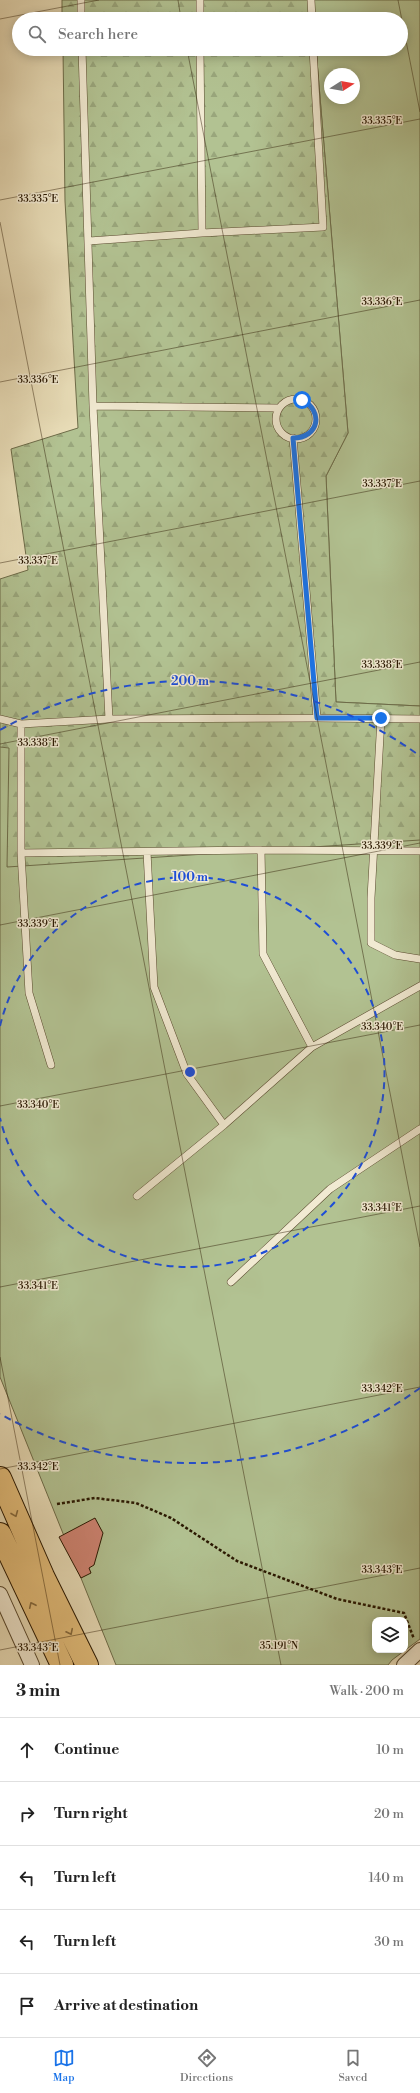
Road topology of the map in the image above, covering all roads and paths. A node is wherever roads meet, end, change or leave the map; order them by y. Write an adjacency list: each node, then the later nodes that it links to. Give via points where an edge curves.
1 (81, 0): 4 (lane)
2 (200, 0): 5 (lane)
3 (311, 0): 6 (lane)
4 (81, 12)
5 (200, 12)
6 (312, 12)
7 (82, 56): 11 (lane)
8 (200, 56): 10 (lane)
9 (313, 56): 10 (lane, via 323,227)
10 (202, 233): 11 (lane)
11 (89, 241): 12 (lane)
12 (93, 406): 13 (lane); 18 (lane)
13 (279, 408): 14 (lane, via 276,420 278,427); 14 (lane, via 296,399 313,407 316,420 311,432 306,436)
14 (293, 438): 15 (lane)
15 (317, 718): 16 (lane); 18 (lane)
16 (381, 718): 19 (lane); 22 (lane)
17 (0, 719): 20 (lane)
18 (109, 719): 20 (lane)
19 (420, 719)
20 (21, 724): 25 (lane)
21 (261, 850): 22 (lane); 24 (lane); 28 (lane, via 263,954)
22 (375, 851): 23 (lane); 26 (lane, via 371,943 395,955)
23 (420, 851)
24 (147, 852): 25 (lane); 30 (lane, via 154,986 187,1074)
25 (21, 853): 29 (lane, via 29,993)
26 (420, 959)
27 (420, 986): 28 (lane)
28 (312, 1047): 30 (lane)
29 (51, 1065)
30 (224, 1125): 32 (lane)
31 (420, 1129): 33 (lane, via 330,1189)
32 (137, 1196)
33 (231, 1282)
34 (0, 1478): 41 (main road, one-way to 41, via 43,1576)
35 (57, 1504): 38 (path, via 95,1498 136,1503 171,1518 236,1561 337,1599 404,1613)
36 (0, 1534): 40 (main road, one-way to 36)
37 (0, 1594): 39 (street)
38 (419, 1651): 42 (street)
39 (32, 1665)
40 (62, 1665)
41 (87, 1665)
42 (404, 1665)

